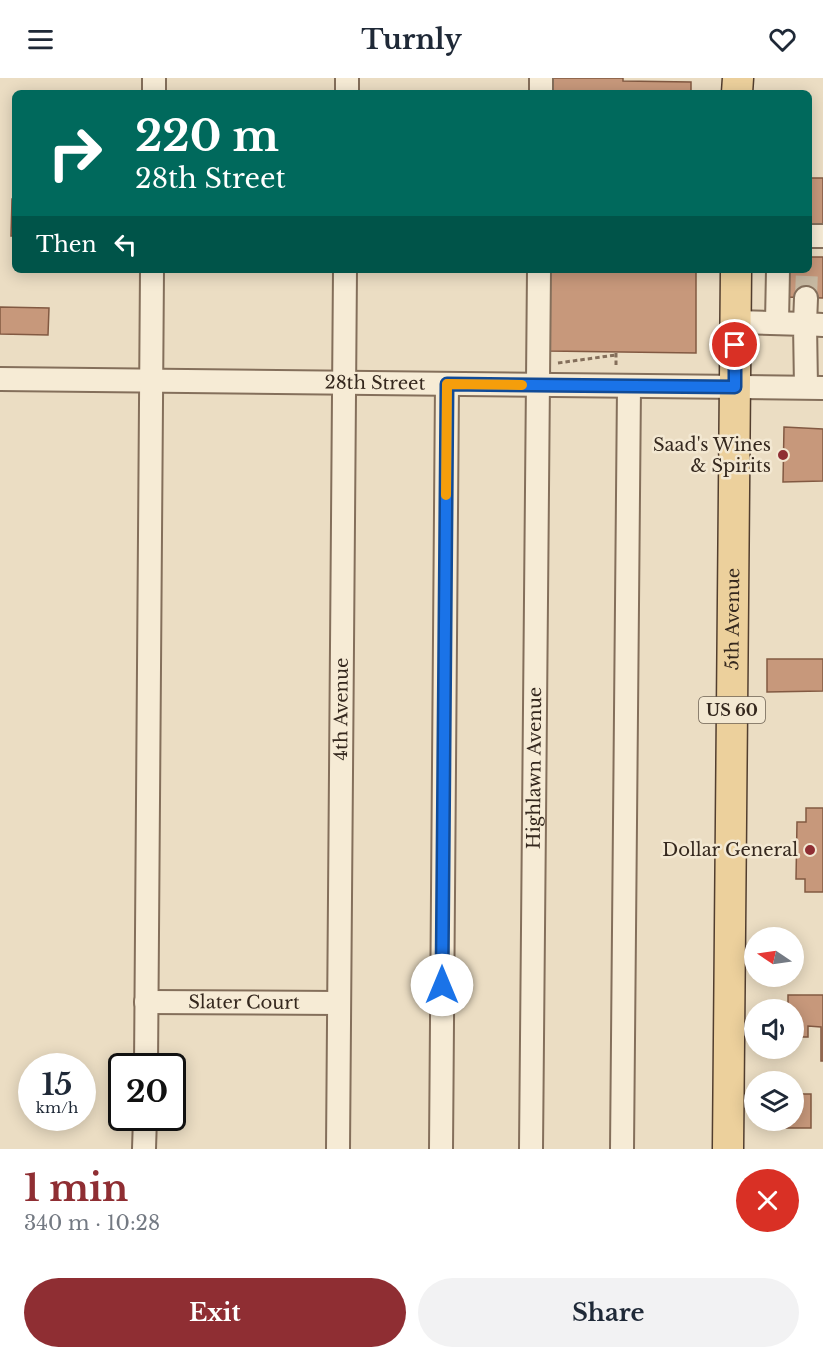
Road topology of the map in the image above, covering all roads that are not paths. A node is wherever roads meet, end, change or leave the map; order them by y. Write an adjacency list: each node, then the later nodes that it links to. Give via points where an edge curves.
1 (152, 273): 11 (street)
2 (345, 273): 12 (street, 4th Avenue)
3 (539, 273): 14 (street, Highlawn Avenue)
4 (736, 273): 7 (main road, 5th Avenue / US 60)
5 (778, 273): 8 (street)
6 (806, 298): 9 (street)
7 (735, 322): 8 (street); 16 (main road, 5th Avenue / US 60)
8 (777, 322): 9 (street)
9 (814, 324): 17 (street)
10 (0, 379): 11 (street, 28th Street)
11 (151, 381): 12 (street, 28th Street); 18 (street)
12 (344, 382): 13 (street, 28th Street); 19 (street, 4th Avenue)
13 (447, 384): 14 (street, 28th Street); 24 (street)
14 (538, 386): 15 (street, 28th Street); 25 (street, Highlawn Avenue)
15 (629, 387): 16 (street, 28th Street); 26 (street)
16 (735, 387): 17 (street, 28th Street); 27 (main road, 5th Avenue / US 60)
17 (814, 388)
18 (146, 1002): 19 (street, Slater Court); 20 (street)
19 (339, 1003): 23 (street, 4th Avenue)
20 (146, 1053)
21 (145, 1131): 22 (street)
22 (144, 1149)
23 (338, 1149)
24 (441, 1149)
25 (531, 1149)
26 (622, 1149)
27 (728, 1149)

